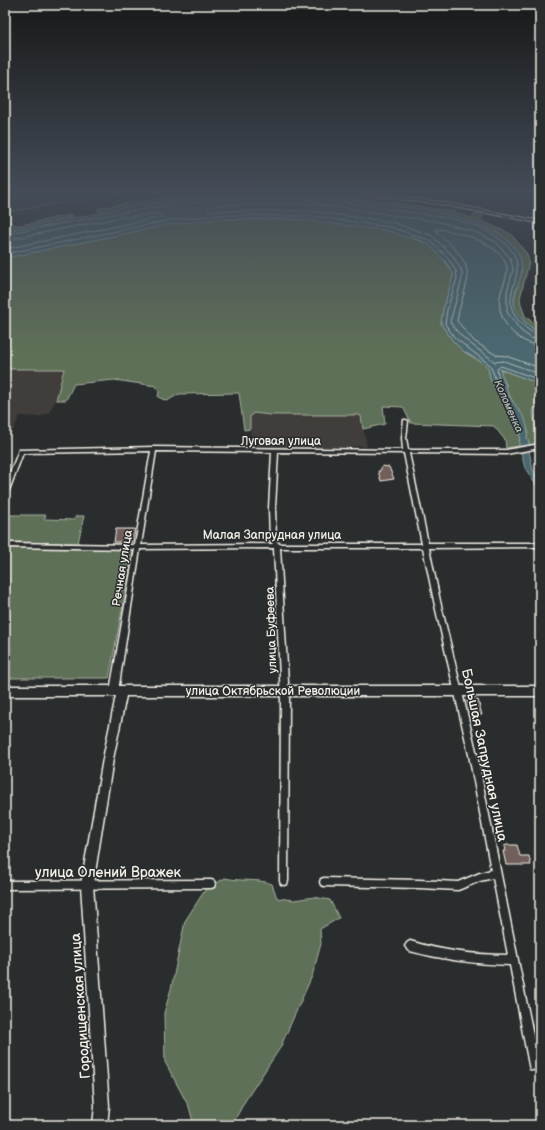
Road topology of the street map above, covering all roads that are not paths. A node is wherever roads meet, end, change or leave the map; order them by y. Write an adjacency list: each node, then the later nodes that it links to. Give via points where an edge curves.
1 (406, 421): 5 (street, Большая Запрудная улица)
2 (540, 446): 5 (street, Луговая улица, via 506,452)
3 (154, 449): 4 (street, Луговая улица); 6 (street, Луговая улица, via 21,451); 11 (street, Речная улица)
4 (275, 451): 5 (street, Луговая улица); 10 (street, улица Буфеева, via 272,508 273,540)
5 (406, 451): 9 (street, Большая Запрудная улица)
6 (5, 494)
7 (540, 544): 9 (street, Малая Запрудная улица)
8 (5, 545): 11 (street, Малая Запрудная улица)
9 (426, 545): 10 (street, Малая Запрудная улица); 15 (street, Большая Запрудная улица)
10 (277, 546): 11 (street, Малая Запрудная улица); 14 (street, улица Буфеева)
11 (138, 547): 13 (street, Речная улица)
12 (5, 691): 13 (main road, улица Октябрьской Революции)
13 (118, 691): 14 (main road, улица Октябрьской Революции); 22 (street, Речная улица)
14 (284, 691): 15 (main road, улица Октябрьской Революции); 18 (street, улица Буфеева)
15 (459, 691): 16 (main road, улица Октябрьской Революции); 17 (street, Большая Запрудная улица)
16 (540, 691)
17 (496, 873): 19 (street, via 458,886); 24 (street, Большая Запрудная улица)
18 (284, 881)
19 (324, 882)
20 (211, 884): 22 (street, улица Олений Вражек)
21 (5, 885): 22 (street, улица Олений Вражек)
22 (87, 885): 26 (street, Городищенская улица, via 102,1106)
23 (410, 946): 24 (street, via 426,952 482,960)
24 (514, 960): 25 (street, Большая Запрудная улица)
25 (534, 1065)
26 (100, 1125)

